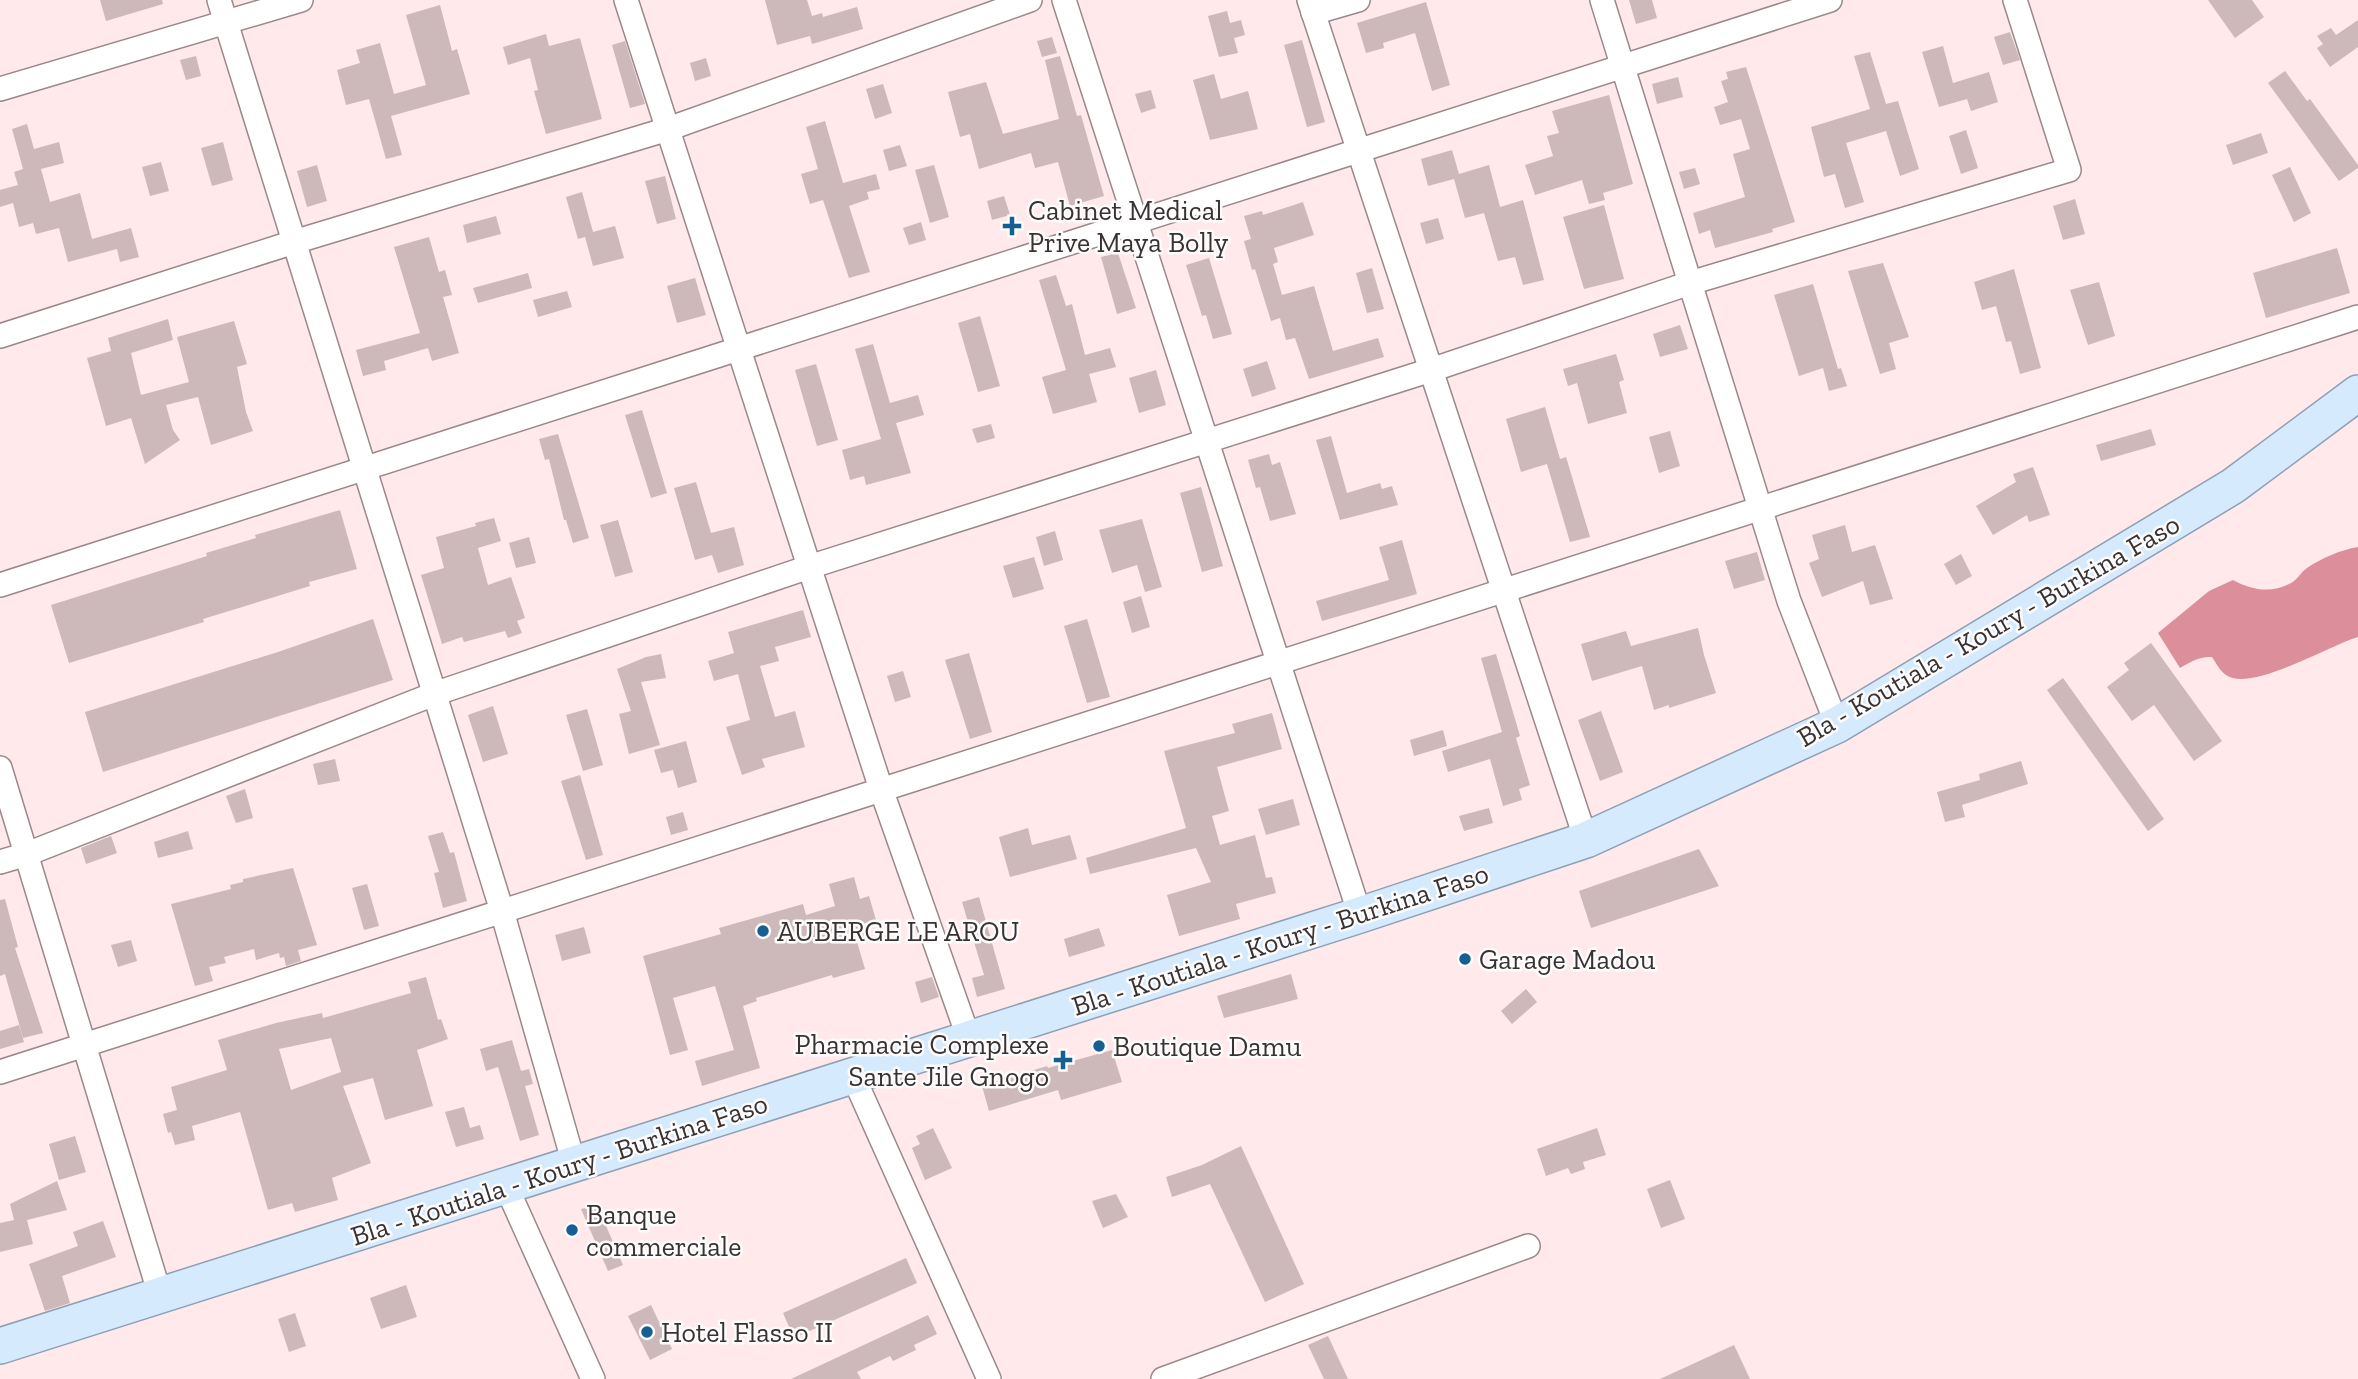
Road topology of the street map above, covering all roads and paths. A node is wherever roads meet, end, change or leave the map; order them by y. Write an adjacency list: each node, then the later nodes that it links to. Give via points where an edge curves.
1 (219, 0): 11 (street)
2 (301, 0): 11 (street)
3 (626, 0): 14 (street)
4 (1030, 0): 14 (street)
5 (1064, 0): 16 (street)
6 (1358, 0): 10 (street)
7 (1602, 0): 12 (street)
8 (1830, 0): 12 (street)
9 (2015, 0): 18 (street, via 2069,170)
10 (1311, 7): 15 (street)
11 (226, 22): 13 (street); 17 (street)
12 (1623, 65): 15 (street); 18 (street)
13 (0, 89)
14 (668, 130): 17 (street); 21 (street)
15 (1358, 150): 16 (street); 22 (street)
16 (1136, 221): 21 (street); 24 (street)
17 (294, 242): 20 (street); 25 (street)
18 (1690, 283): 22 (street); 26 (street)
19 (2358, 317): 26 (street)
20 (0, 335)
21 (738, 348): 25 (street); 27 (street)
22 (1431, 370): 24 (street); 29 (street)
23 (2358, 393): 32 (main road, Bla - Koutiala - Koury - Burkina Faso, via 2232,485)
24 (1207, 442): 27 (street); 30 (street)
25 (365, 468): 28 (street); 31 (street)
26 (1760, 508): 29 (street); 32 (street, via 1789,601)
27 (809, 567): 31 (street); 34 (street)
28 (0, 585)
29 (1504, 590): 30 (street); 35 (street)
30 (1278, 663): 34 (street); 39 (street)
31 (434, 694): 36 (street); 38 (street)
32 (1837, 725): 35 (main road, Bla - Koutiala - Koury - Burkina Faso)
33 (0, 768): 36 (street)
34 (881, 789): 38 (street); 40 (street)
35 (1586, 840): 39 (main road, Bla - Koutiala - Koury - Burkina Faso)
36 (27, 854): 37 (street); 41 (street)
37 (0, 862)
38 (502, 911): 41 (street); 44 (street)
39 (1360, 915): 40 (main road, Bla - Koutiala - Koury - Burkina Faso)
40 (969, 1039): 43 (main road, Bla - Koutiala - Koury - Burkina Faso)
41 (83, 1045): 42 (street); 47 (street)
42 (0, 1072)
43 (853, 1076): 44 (main road, Bla - Koutiala - Koury - Burkina Faso); 50 (street)
44 (574, 1164): 45 (main road, Bla - Koutiala - Koury - Burkina Faso)
45 (506, 1186): 47 (main road, Bla - Koutiala - Koury - Burkina Faso); 49 (street)
46 (1528, 1246): 51 (street)
47 (160, 1295): 48 (main road, Bla - Koutiala - Koury - Burkina Faso)
48 (0, 1346)
49 (593, 1379)
50 (989, 1379)
51 (1163, 1379)

